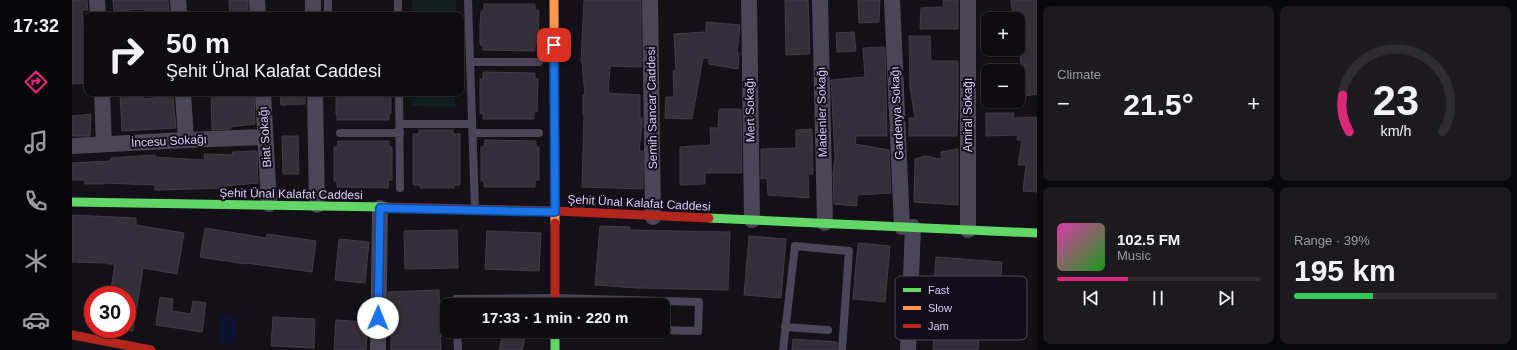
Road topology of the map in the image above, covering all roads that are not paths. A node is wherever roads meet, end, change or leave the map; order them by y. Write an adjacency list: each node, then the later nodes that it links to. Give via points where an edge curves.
1 (97, 0): 14 (street)
2 (178, 0): 15 (street)
3 (257, 0): 16 (street)
4 (313, 0): 17 (street)
5 (328, 0): 18 (lane)
6 (398, 0): 19 (lane)
7 (468, 0): 20 (lane)
8 (554, 0): 42 (street)
9 (650, 0): 43 (street, Semih Sancar Caddesi)
10 (748, 0): 44 (street, Mert Sokağı)
11 (820, 0): 45 (street, Madenler Sokağı)
12 (892, 0): 46 (street, Gardenya Sokağı)
13 (968, 0): 47 (street, Amiral Sokağı)
14 (98, 12)
15 (179, 12)
16 (258, 12)
17 (313, 12)
18 (328, 12)
19 (398, 12)
20 (470, 62): 21 (lane); 28 (lane)
21 (539, 62)
22 (102, 96): 34 (street)
23 (183, 96): 33 (street)
24 (262, 96): 32 (street, Biat Sokağı)
25 (315, 96): 39 (street)
26 (399, 96): 27 (lane)
27 (400, 124): 28 (lane); 30 (lane)
28 (472, 129): 31 (lane); 41 (lane)
29 (340, 133): 30 (lane)
30 (400, 133): 36 (lane)
31 (539, 133)
32 (265, 137): 33 (street, İncesu Sokağı); 38 (street, Biat Sokağı)
33 (186, 140): 34 (street, İncesu Sokağı)
34 (104, 144): 35 (street, İncesu Sokağı)
35 (72, 146)
36 (400, 188)
37 (72, 202): 38 (street, Şehit Ünal Kalafat Caddesi)
38 (269, 204): 39 (street, Şehit Ünal Kalafat Caddesi)
39 (318, 206): 40 (street, Şehit Ünal Kalafat Caddesi)
40 (380, 208): 41 (street, Şehit Ünal Kalafat Caddesi); 59 (street)
41 (475, 210): 42 (street, Şehit Ünal Kalafat Caddesi)
42 (555, 212): 43 (street, Şehit Ünal Kalafat Caddesi); 50 (street)
43 (654, 217): 44 (street, Şehit Ünal Kalafat Caddesi)
44 (752, 220): 45 (street, Şehit Ünal Kalafat Caddesi)
45 (825, 223): 46 (street, Şehit Ünal Kalafat Caddesi)
46 (908, 227): 47 (street, Şehit Ünal Kalafat Caddesi); 49 (street, Gardenya Sokağı)
47 (968, 230): 48 (street, Şehit Ünal Kalafat Caddesi)
48 (1037, 233)
49 (908, 276)
50 (555, 298)
51 (670, 302): 53 (lane, via 699,302 698,332)
52 (786, 327): 54 (lane); 62 (lane); 63 (lane, via 794,246 849,251)
53 (670, 330)
54 (828, 330)
55 (72, 335): 58 (street)
56 (457, 338): 60 (lane)
57 (555, 338): 61 (street)
58 (151, 350)
59 (378, 350)
60 (458, 350)
61 (555, 350)
62 (783, 350)
63 (842, 350)

